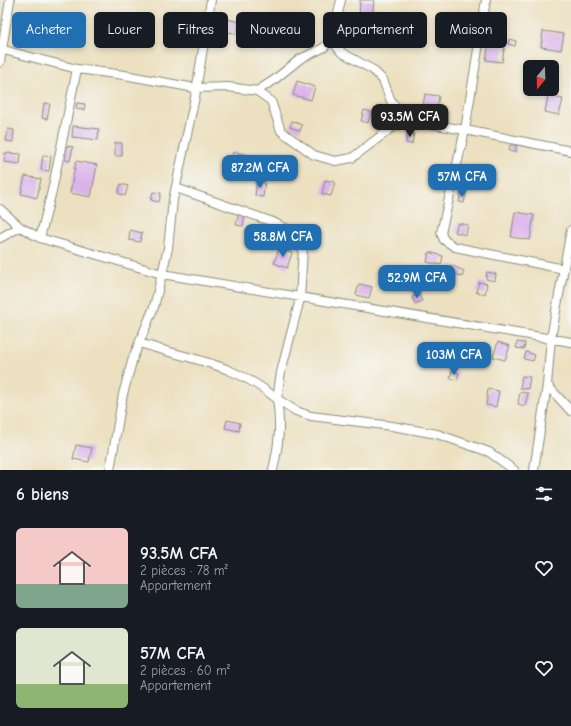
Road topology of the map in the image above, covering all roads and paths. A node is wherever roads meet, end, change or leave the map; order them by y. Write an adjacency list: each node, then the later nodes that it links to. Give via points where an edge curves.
1 (10, 0): 8 (street)
2 (211, 0): 11 (street)
3 (341, 0): 5 (street)
4 (486, 0): 14 (street)
5 (338, 12)
6 (323, 48): 12 (street, via 300,59)
7 (338, 48): 13 (street, via 373,70 383,80 391,101)
8 (1, 49): 9 (street); 10 (street)
9 (0, 62)
10 (77, 69): 11 (street); 21 (street)
11 (195, 88): 12 (street, via 228,87); 16 (street)
12 (257, 92): 13 (street, via 271,101 281,131 314,155 334,161 352,158 390,128)
13 (408, 120): 14 (street)
14 (465, 130): 15 (street); 23 (street, via 441,233 444,240 455,248)
15 (571, 151)
16 (176, 188): 24 (street); 25 (street, via 292,231 303,248)
17 (0, 209): 18 (street)
18 (20, 227): 20 (street); 21 (street)
19 (571, 230): 22 (street)
20 (0, 238)
21 (40, 238): 24 (street)
22 (568, 258): 23 (street)
23 (564, 270): 26 (street)
24 (162, 274): 25 (street); 28 (street, via 154,308)
25 (300, 299): 26 (street); 30 (street, via 281,372)
26 (551, 338): 27 (street); 29 (street)
27 (571, 342)
28 (140, 343): 30 (street, via 173,354 205,360 237,372 259,384); 32 (street, via 123,394)
29 (547, 385): 31 (street); 35 (street)
30 (277, 399): 33 (street, via 280,420 279,444); 34 (street, via 296,411 311,416 437,434 489,452)
31 (571, 411)
32 (110, 470)
33 (273, 470)
34 (514, 470)
35 (534, 470)

